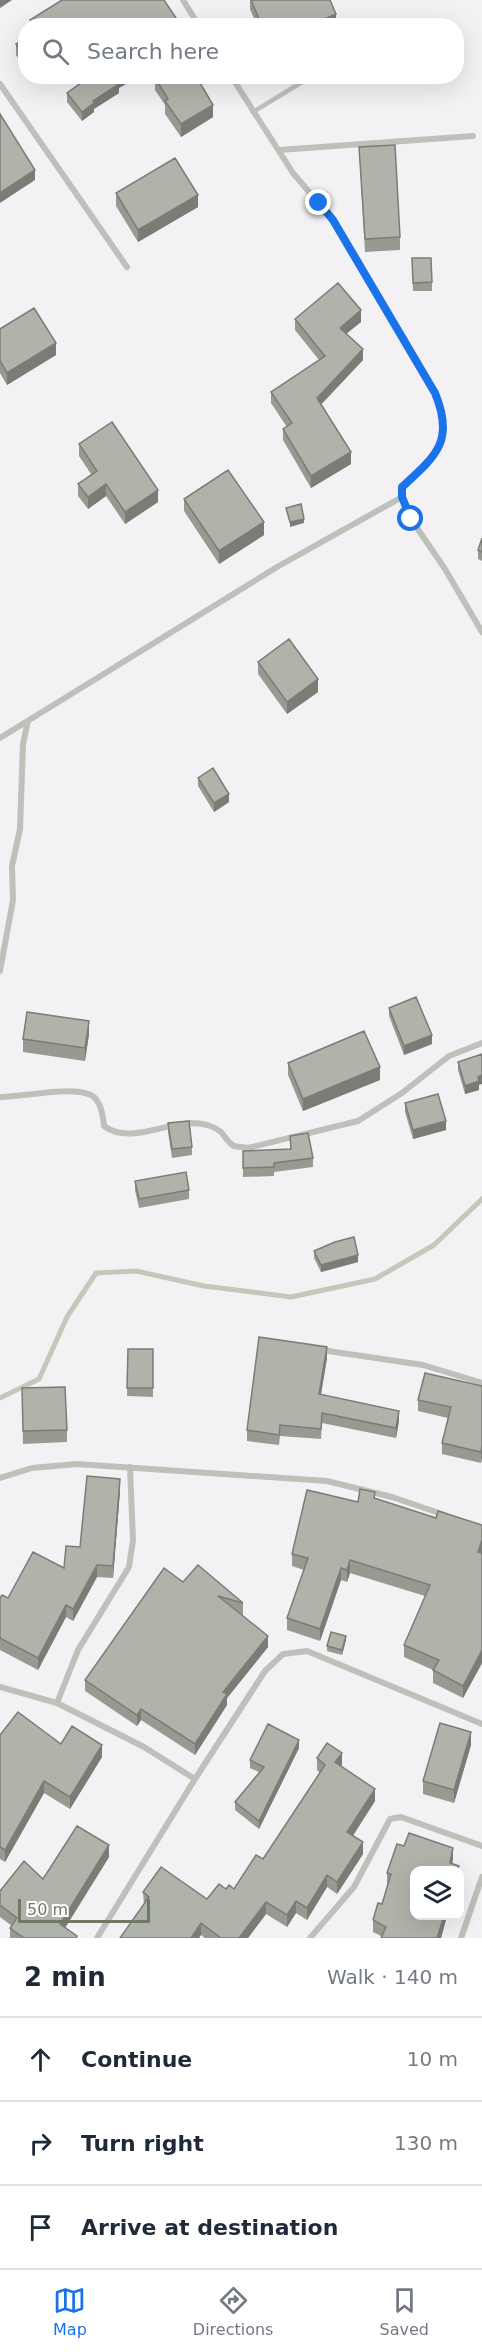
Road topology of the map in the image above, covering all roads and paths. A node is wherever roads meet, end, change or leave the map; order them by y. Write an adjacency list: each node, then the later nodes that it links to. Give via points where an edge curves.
1 (183, 0): 2 (street)
2 (193, 18)
3 (0, 84): 9 (street)
4 (236, 84): 6 (street)
5 (299, 84): 6 (lane)
6 (253, 112): 8 (street)
7 (473, 136): 8 (street)
8 (279, 150): 10 (street, via 333,220 441,408 441,442 428,464 402,487)
9 (127, 267)
10 (402, 497): 11 (street, via 411,519); 12 (street, via 277,567)
11 (482, 632)
12 (28, 721): 13 (street); 14 (street, via 23,744 21,829 12,866 13,900)
13 (0, 738)
14 (0, 971)
15 (482, 1043): 16 (street, via 449,1056 358,1121 248,1148 234,1146 211,1126 193,1123 125,1135 112,1132 104,1126 96,1099 83,1092)
16 (0, 1097)
17 (327, 1351): 18 (street, via 423,1365)
18 (482, 1383)
19 (130, 1467): 20 (street, via 77,1464 32,1468); 21 (street, via 327,1481 392,1497); 23 (street, via 133,1540 129,1567 78,1650)
20 (0, 1478)
21 (448, 1517)
22 (0, 1687): 23 (street)
23 (57, 1703): 25 (street, via 144,1747)
24 (482, 1724): 25 (street, via 307,1651 283,1654 265,1671)
25 (195, 1779): 28 (street)
26 (482, 1846): 29 (street, via 401,1817 390,1819 354,1887)
27 (482, 1877): 30 (street)
28 (97, 1938)
29 (309, 1938)
30 (461, 1938)

